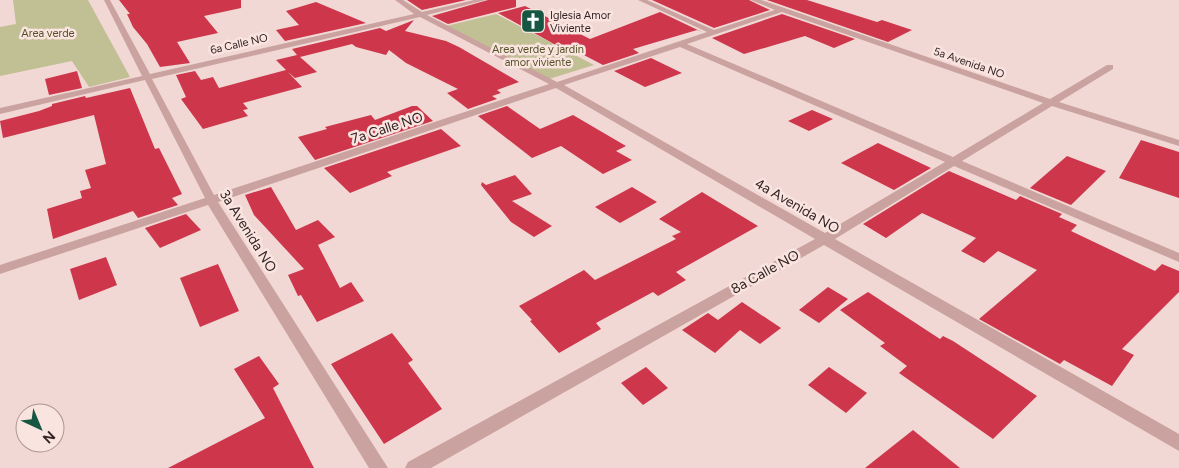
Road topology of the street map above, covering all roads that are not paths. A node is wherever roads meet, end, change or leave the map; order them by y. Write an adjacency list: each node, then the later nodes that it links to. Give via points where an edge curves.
1 (107, 0): 11 (street, 3a Avenida NO)
2 (398, 0): 7 (street, 4a Avenida NO)
3 (483, 0): 7 (street, 6a Calle NO)
4 (641, 0): 8 (street)
5 (754, 0): 6 (street, 5a Avenida NO)
6 (782, 10): 8 (street, 7a Calle NO); 13 (street, 5a Avenida NO)
7 (420, 14): 11 (street, 6a Calle NO); 12 (street, 4a Avenida NO)
8 (715, 33): 9 (street, 7a Calle NO)
9 (680, 44): 12 (street, 7a Calle NO); 16 (street)
10 (1110, 67): 13 (street, 8a Calle NO)
11 (148, 77): 14 (street, 6a Calle NO); 17 (street, 3a Avenida NO)
12 (559, 86): 17 (street, 7a Calle NO); 18 (street, 4a Avenida NO)
13 (1052, 103): 15 (street, 5a Avenida NO); 16 (street, 8a Calle NO)
14 (0, 111)
15 (1179, 142)
16 (955, 161): 18 (street, 8a Calle NO); 19 (street)
17 (212, 201): 20 (street, 7a Calle NO); 22 (street, 3a Avenida NO)
18 (824, 239): 21 (street, 4a Avenida NO); 23 (street, 8a Calle NO)
19 (1179, 258)
20 (0, 270)
21 (1179, 443)
22 (379, 468)
23 (414, 468)

